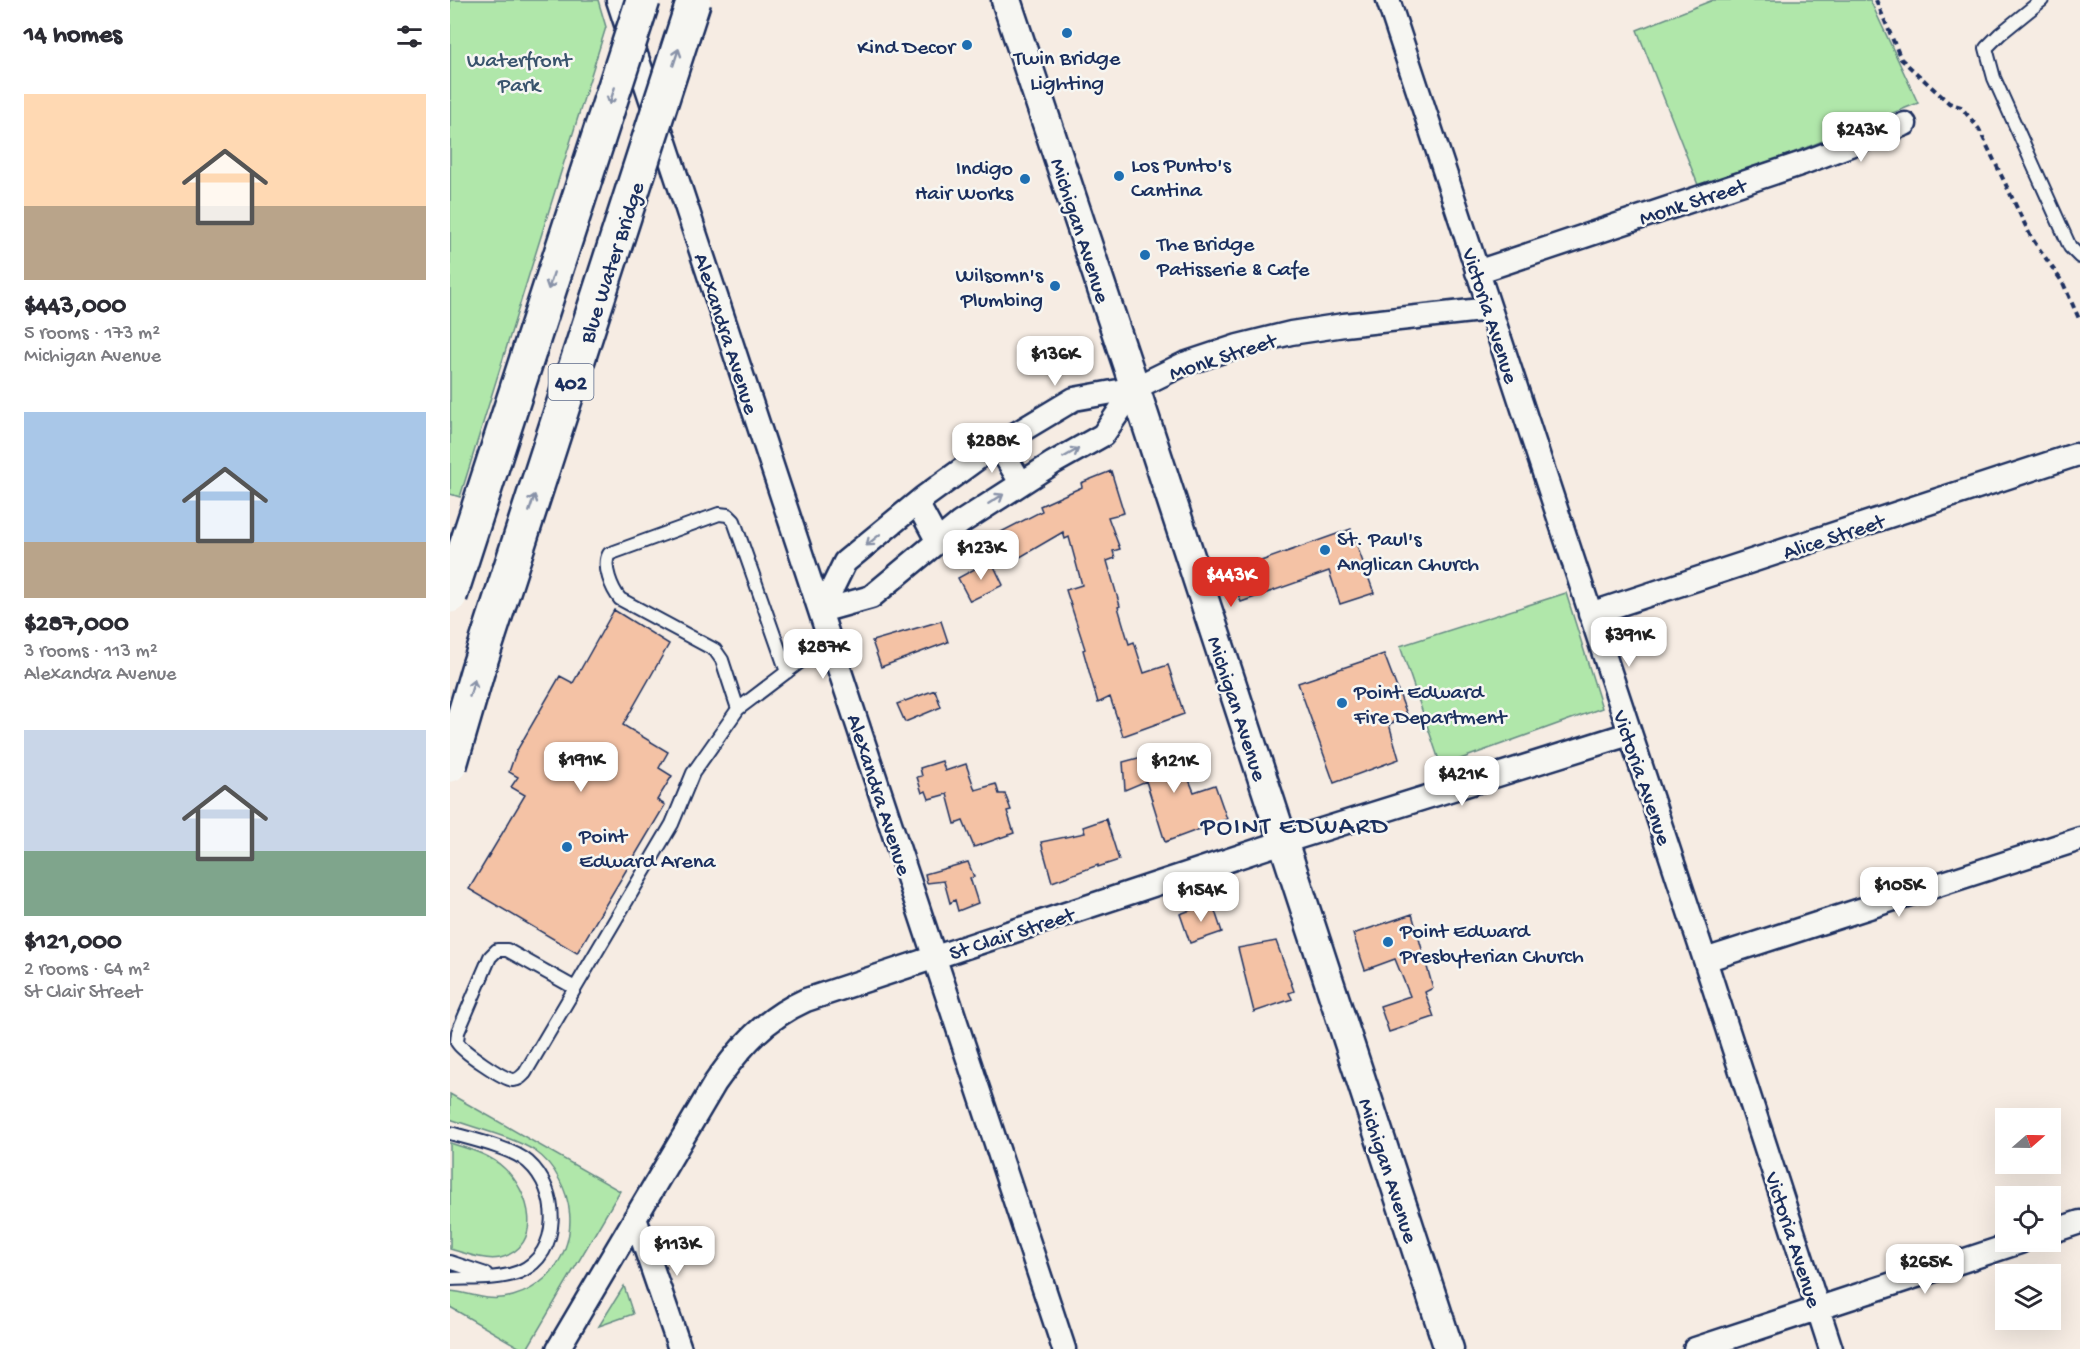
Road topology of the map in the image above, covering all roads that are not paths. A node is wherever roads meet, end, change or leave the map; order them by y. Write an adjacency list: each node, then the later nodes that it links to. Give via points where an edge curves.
1 (618, 0): 18 (street, Alexandra Avenue)
2 (643, 0): 17 (highway, 402, one-way to 17, bridge)
3 (694, 0): 24 (highway, Blue Water Bridge / 402, one-way to 3, bridge)
4 (1006, 0): 11 (street, Michigan Avenue)
5 (1388, 0): 9 (street, Victoria Avenue)
6 (2042, 0): 8 (lane, via 1986,48 1998,88 2070,247)
7 (1905, 124): 9 (street, Monk Street, via 1803,163)
8 (2080, 257)
9 (1477, 272): 10 (street, Victoria Avenue)
10 (1490, 309): 11 (street, Monk Street, via 1291,333 1184,364); 19 (street, Victoria Avenue)
11 (1135, 388): 12 (street, Monk Street, via 1074,399); 14 (street, Monk Street, one-way to 11, via 1103,435); 26 (street, Michigan Avenue)
12 (998, 444): 14 (street); 15 (street, Monk Street)
13 (2075, 455): 19 (street, Alice Street)
14 (1021, 483): 16 (street, Monk Street, one-way to 14)
15 (918, 503): 16 (street); 18 (street, Monk Street, one-way to 18, via 845,562)
16 (937, 540): 18 (street, Monk Street, via 871,597)
17 (450, 596)
18 (821, 611): 20 (street, Alexandra Avenue)
19 (1590, 615): 23 (street, Victoria Avenue)
20 (832, 644): 21 (lane, via 813,652); 27 (street, Alexandra Avenue)
21 (787, 672): 22 (lane); 22 (lane, via 734,521 728,515 719,514 609,554 606,566 623,602 719,654)
22 (738, 709): 29 (lane, via 693,773 672,824)
23 (1629, 734): 26 (street, St Clair Street); 28 (street, Victoria Avenue)
24 (450, 765)
25 (2080, 839): 28 (street)
26 (1283, 842): 27 (street, St Clair Street); 42 (street, Michigan Avenue)
27 (934, 957): 31 (street, St Clair Street, via 806,1000 763,1026 715,1083); 41 (street, Alexandra Avenue)
28 (1705, 960): 38 (street, Victoria Avenue)
29 (575, 988): 29 (lane, via 507,950 497,950 486,966 457,1042 508,1078 518,1080)
30 (450, 1133): 36 (lane, via 521,1157 535,1170 547,1192 551,1214 546,1246 526,1268)
31 (635, 1218): 39 (street, St Clair Street); 40 (street)
32 (2080, 1222): 33 (street)
33 (2061, 1228)
34 (1995, 1250): 38 (street)
35 (450, 1262): 36 (lane)
36 (499, 1276): 37 (lane)
37 (450, 1279)
38 (1818, 1309): 43 (street); 44 (street, Victoria Avenue)
39 (558, 1349)
40 (680, 1349)
41 (1064, 1349)
42 (1449, 1349)
43 (1695, 1349)
44 (1831, 1349)

